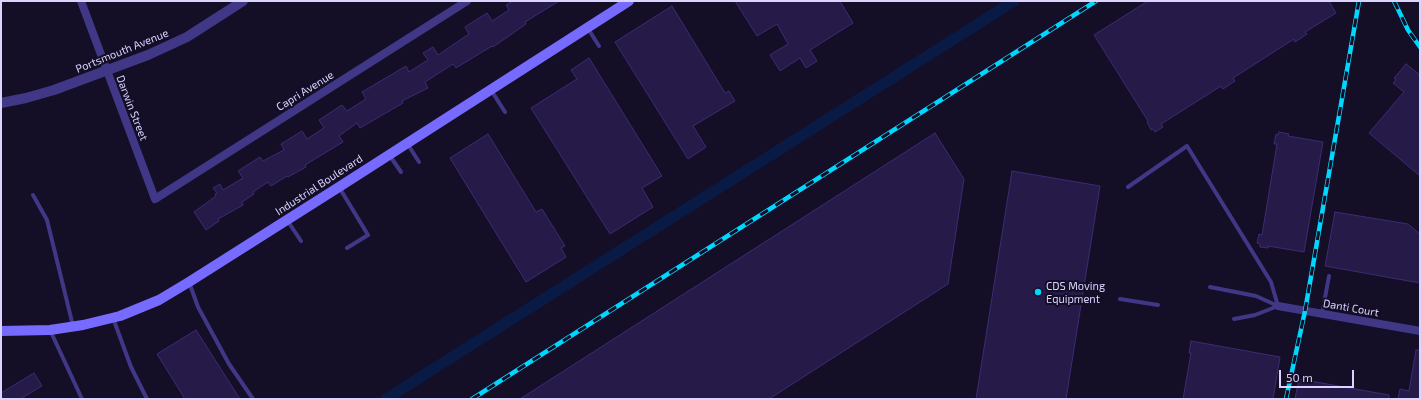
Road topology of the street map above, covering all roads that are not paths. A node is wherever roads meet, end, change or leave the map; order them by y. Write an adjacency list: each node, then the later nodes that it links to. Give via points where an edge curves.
1 (81, 1): 7 (street, Darwin Street)
2 (243, 1): 7 (street, Portsmouth Avenue, via 187,37)
3 (467, 1): 18 (street, Capri Avenue)
4 (629, 1): 5 (main road, Industrial Boulevard)
5 (587, 27): 6 (lane); 8 (main road, Industrial Boulevard)
6 (599, 46)
7 (106, 70): 9 (street, Portsmouth Avenue, via 54,90); 18 (street, Darwin Street)
8 (490, 90): 10 (lane); 11 (main road, Industrial Boulevard)
9 (1, 103)
10 (505, 112)
11 (407, 143): 12 (main road, Industrial Boulevard); 13 (lane)
12 (389, 154): 14 (lane); 15 (main road, Industrial Boulevard)
13 (419, 162)
14 (401, 172)
15 (338, 187): 19 (main road, Industrial Boulevard); 21 (lane, via 368,235)
16 (1128, 187): 27 (lane, via 1187,146 1271,282)
17 (33, 195): 31 (lane, via 47,220)
18 (155, 200)
19 (287, 220): 20 (lane); 23 (main road, Industrial Boulevard)
20 (302, 241)
21 (347, 248)
22 (1329, 276): 28 (lane)
23 (189, 282): 29 (main road, Industrial Boulevard, via 159,300); 37 (lane, via 198,307 229,364)
24 (1210, 287): 27 (lane, via 1256,296)
25 (1120, 299): 26 (lane)
26 (1158, 305)
27 (1278, 306): 28 (street, Danti Court); 30 (lane, via 1255,315)
28 (1322, 314): 34 (street, Danti Court)
29 (113, 318): 31 (main road, Industrial Boulevard); 36 (lane)
30 (1234, 319)
31 (73, 326): 32 (main road, Industrial Boulevard)
32 (50, 330): 33 (main road, Industrial Boulevard); 35 (lane)
33 (1, 331)
34 (1420, 331)
35 (82, 399)
36 (146, 399)
37 (253, 399)

